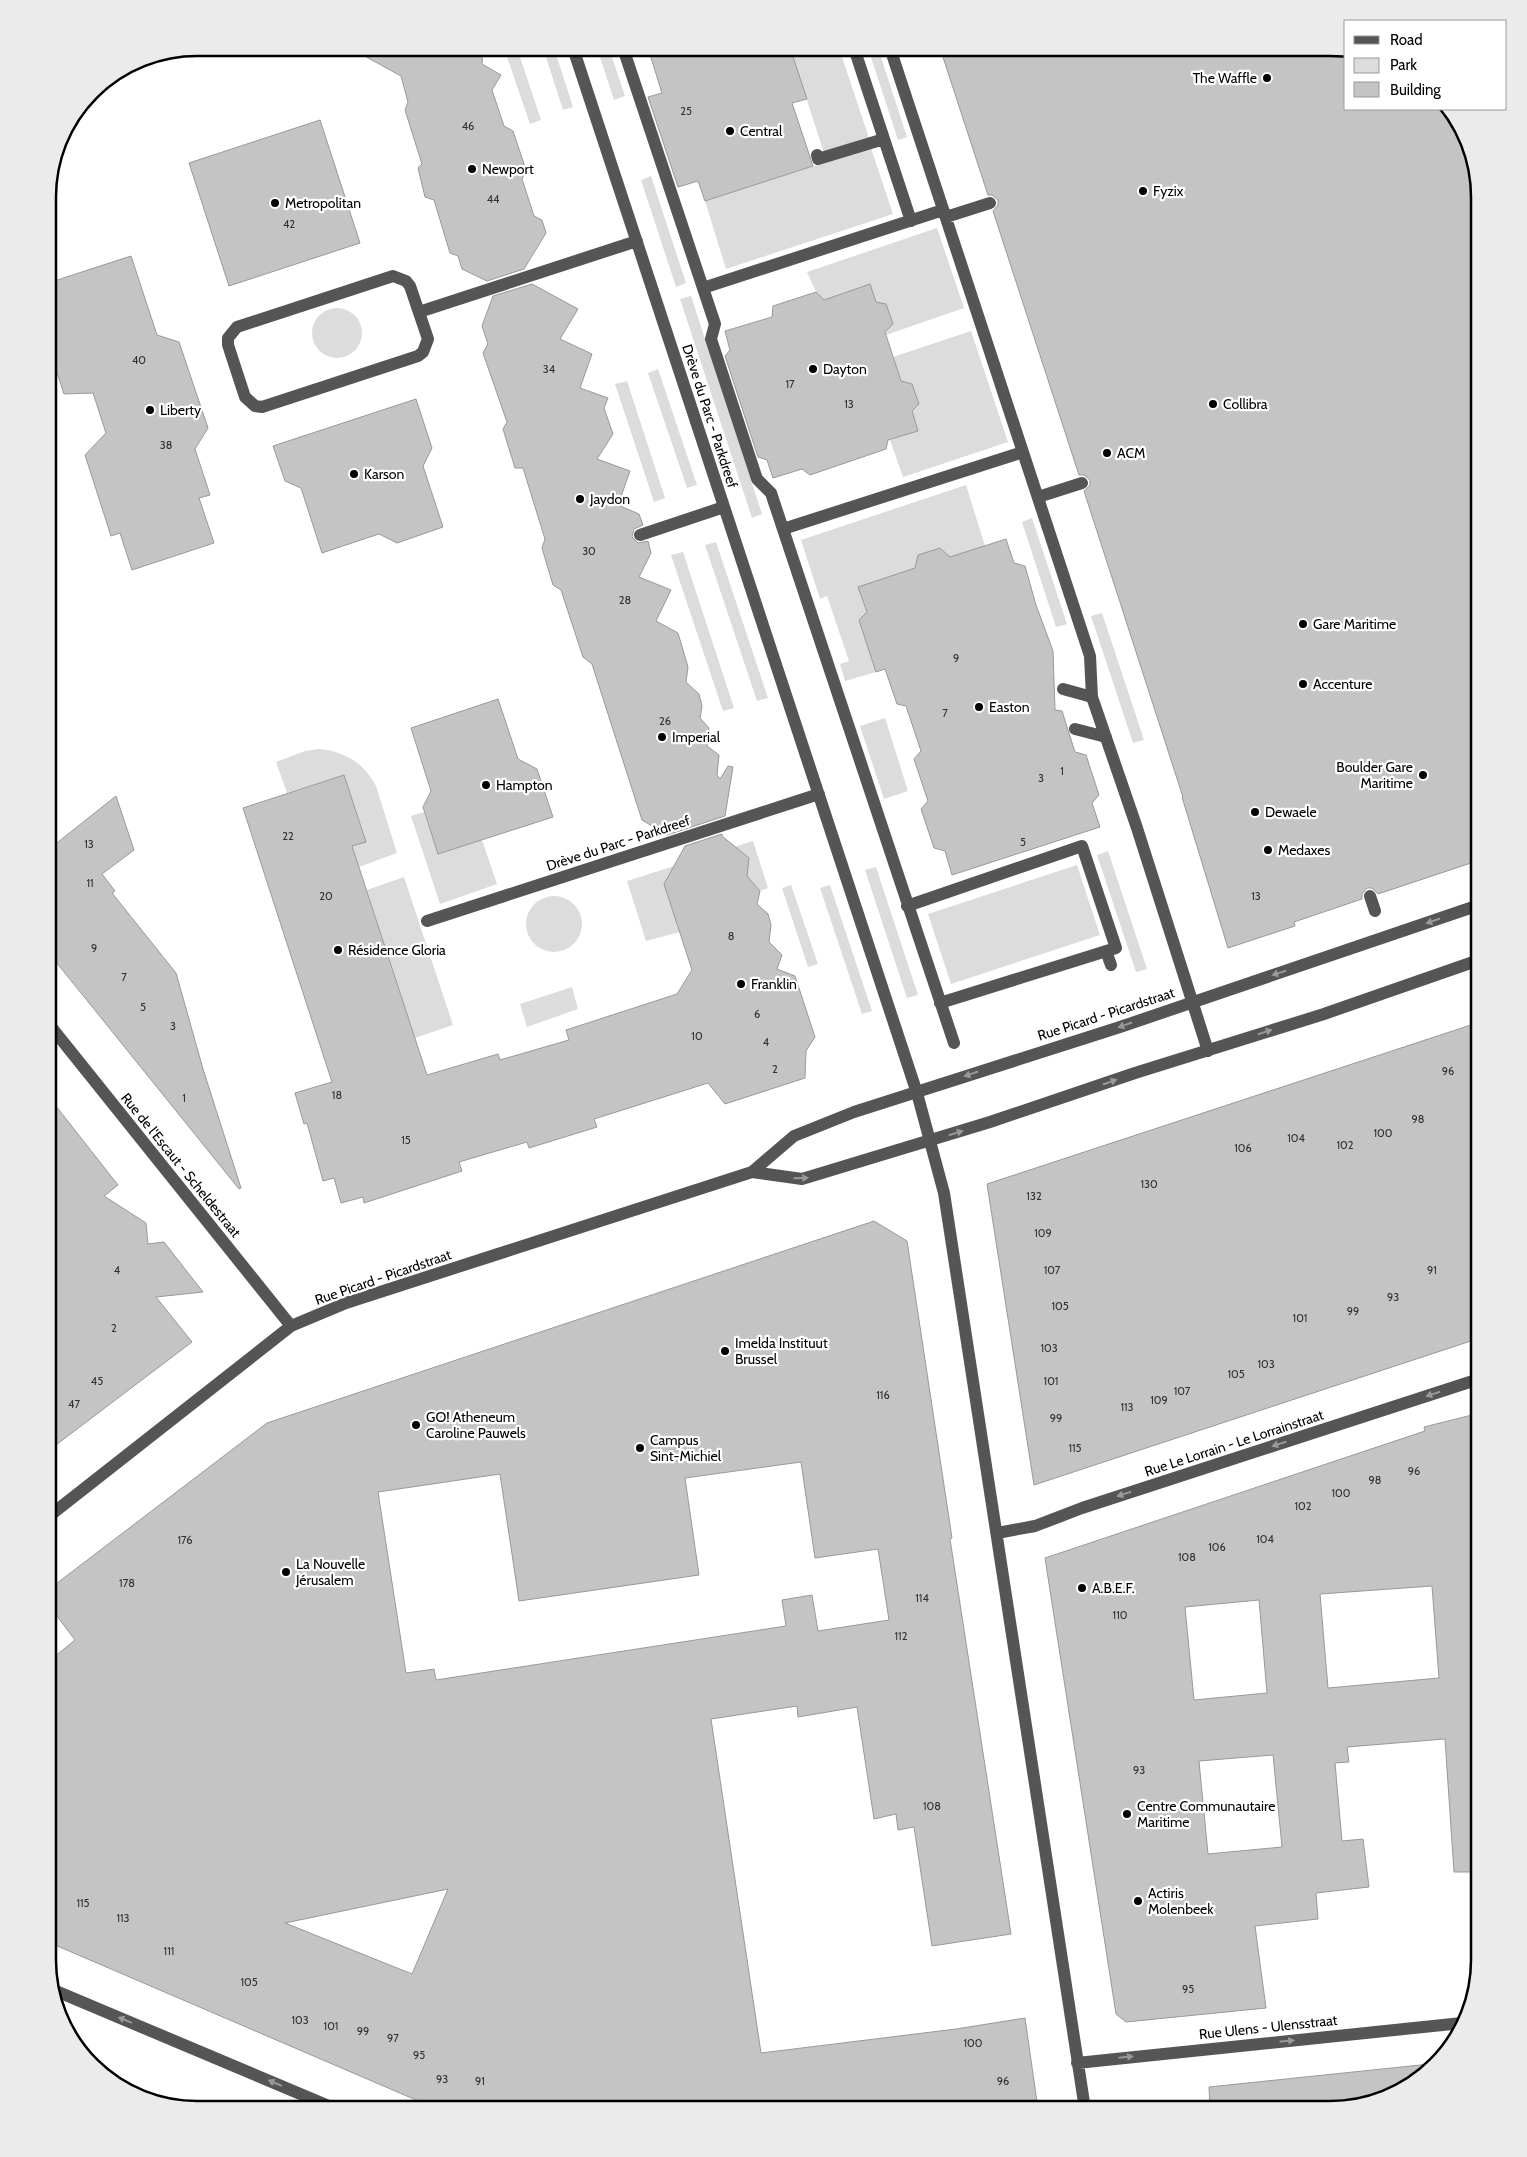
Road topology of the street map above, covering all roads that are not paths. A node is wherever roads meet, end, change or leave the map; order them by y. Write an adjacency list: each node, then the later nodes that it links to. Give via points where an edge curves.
1 (576, 57): 10 (street, Drève du Parc - Parkdreef)
2 (627, 57): 11 (street)
3 (857, 57): 5 (street)
4 (893, 57): 8 (street)
5 (884, 139): 6 (street, via 818,159); 9 (street)
6 (817, 155)
7 (990, 203): 8 (street)
8 (944, 214): 9 (street); 13 (street, via 973,318)
9 (911, 221): 11 (street)
10 (637, 241): 12 (street); 16 (street, Drève du Parc - Parkdreef)
11 (702, 288): 17 (street, via 715,324 711,339 757,479 771,493)
12 (419, 312): 12 (street, via 428,339 424,352 418,356 262,407 245,398 228,345 228,338 237,327 393,276 406,280)
13 (1023, 452): 15 (street); 17 (street)
14 (1082, 483): 15 (street)
15 (1038, 497): 20 (street, via 1090,656)
16 (724, 507): 18 (street); 23 (street, Drève du Parc - Parkdreef)
17 (783, 529): 25 (street)
18 (640, 535)
19 (1063, 689): 20 (street)
20 (1092, 697): 22 (street)
21 (1075, 729): 22 (street)
22 (1106, 737): 32 (street)
23 (818, 794): 28 (street, Drève du Parc - Parkdreef); 37 (street, Drève du Parc - Parkdreef)
24 (1370, 896): 27 (street)
25 (907, 906): 29 (street, via 1088,844 1116,948); 33 (street)
26 (1471, 908): 32 (street, Rue Picard - Picardstraat, one-way to 32)
27 (1375, 911)
28 (427, 921)
29 (1106, 951): 31 (street); 33 (street)
30 (1471, 963): 36 (street, Rue Picard - Picardstraat, one-way to 30)
31 (1111, 965)
32 (1192, 1002): 36 (street); 37 (street, Rue Picard - Picardstraat, one-way to 37)
33 (940, 1003): 35 (street)
34 (57, 1034): 40 (street, Rue de l'Escaut - Scheldestraat)
35 (954, 1043)
36 (1208, 1051): 38 (street, Rue Picard - Picardstraat, one-way to 36)
37 (917, 1093): 38 (street, Drève du Parc - Parkdreef); 39 (street, Rue Picard - Picardstraat, via 854,1112 794,1136)
38 (931, 1140): 39 (street, Rue Picard - Picardstraat, one-way to 38, via 802,1179); 43 (street, Drève du Parc - Parkdreef, via 944,1193)
39 (752, 1172): 40 (street, Rue Picard - Picardstraat, via 346,1302)
40 (291, 1326): 42 (street, Rue Picard - Picardstraat)
41 (1471, 1381): 43 (street, Rue Le Lorrain - Le Lorrainstraat, one-way to 43, via 1082,1508 1036,1526)
42 (56, 1511)
43 (998, 1533): 46 (street, Drève du Parc - Parkdreef)
44 (60, 1993): 47 (street, one-way to 44)
45 (1455, 2024): 46 (street, Rue Ulens - Ulensstraat, one-way to 45)
46 (1077, 2063): 48 (street, Drève du Parc - Parkdreef)
47 (315, 2100)
48 (1084, 2101)

